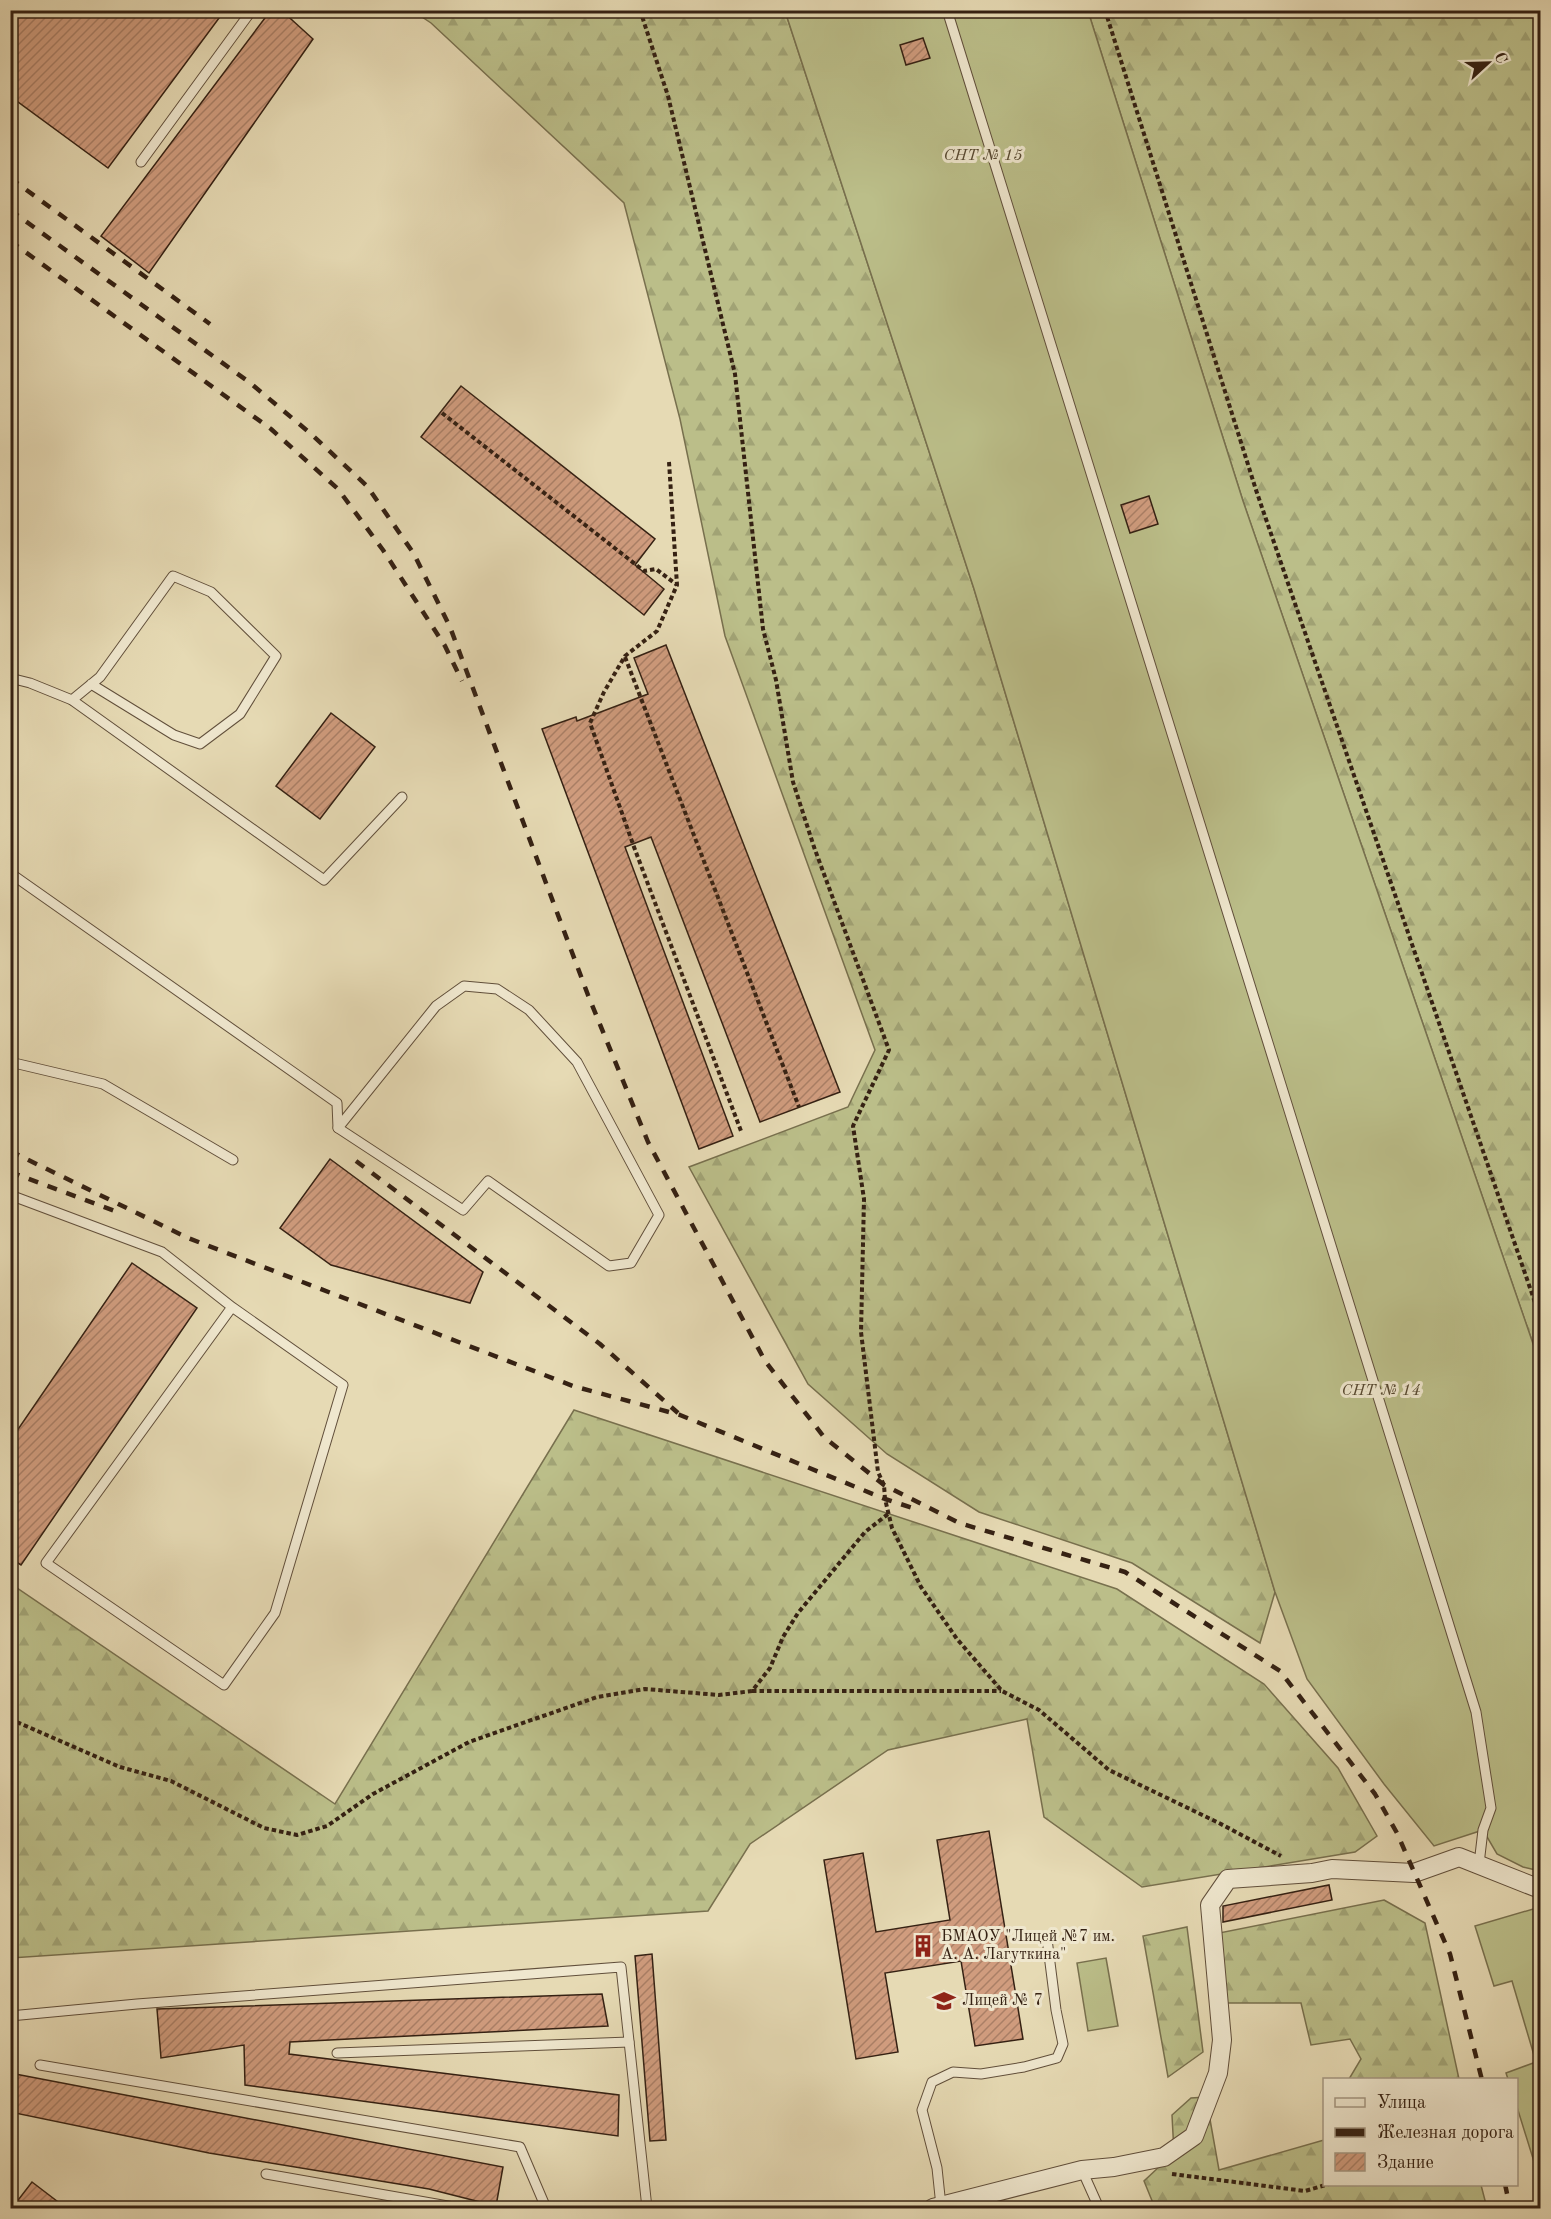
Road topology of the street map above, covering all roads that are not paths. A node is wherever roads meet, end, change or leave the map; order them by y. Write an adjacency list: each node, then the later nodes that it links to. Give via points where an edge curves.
1 (252, 10): 3 (lane)
2 (947, 10): 14 (lane, via 1476,1712 1491,1808 1483,1830)
3 (141, 162)
4 (10, 678): 6 (lane)
5 (91, 684): 5 (lane, via 173,576 211,592 276,656 240,714 200,744 174,735); 6 (lane)
6 (72, 700): 7 (lane, via 324,880)
7 (402, 796)
8 (10, 873): 10 (lane, via 337,1103)
9 (10, 1062): 11 (lane, via 103,1084)
10 (338, 1128): 10 (lane, via 463,1210 488,1181 609,1266 631,1263 659,1215 577,1062 528,1010 497,988 464,986 436,1006)
11 (233, 1160)
12 (10, 1195): 13 (lane, via 162,1252)
13 (232, 1307): 13 (lane, via 343,1385 275,1613 224,1685 46,1563)
14 (1479, 1864): 15 (street); 21 (street, via 1459,1857 1414,1873 1332,1869 1228,1879 1210,1905 1223,2073 1194,2136 1164,2157)
15 (1540, 1889)
16 (1047, 1939): 23 (lane, via 1063,2044 1057,2058 981,2074 953,2072 932,2082 922,2110 937,2168)
17 (10, 2016): 18 (lane, via 621,1967)
18 (629, 2042): 19 (lane); 26 (lane)
19 (337, 2053)
20 (40, 2065): 25 (lane, via 520,2146)
21 (1082, 2170): 23 (street); 27 (lane)
22 (266, 2174): 24 (lane)
23 (937, 2207)
24 (459, 2208)
25 (546, 2208)
26 (647, 2208)
27 (1099, 2208)

